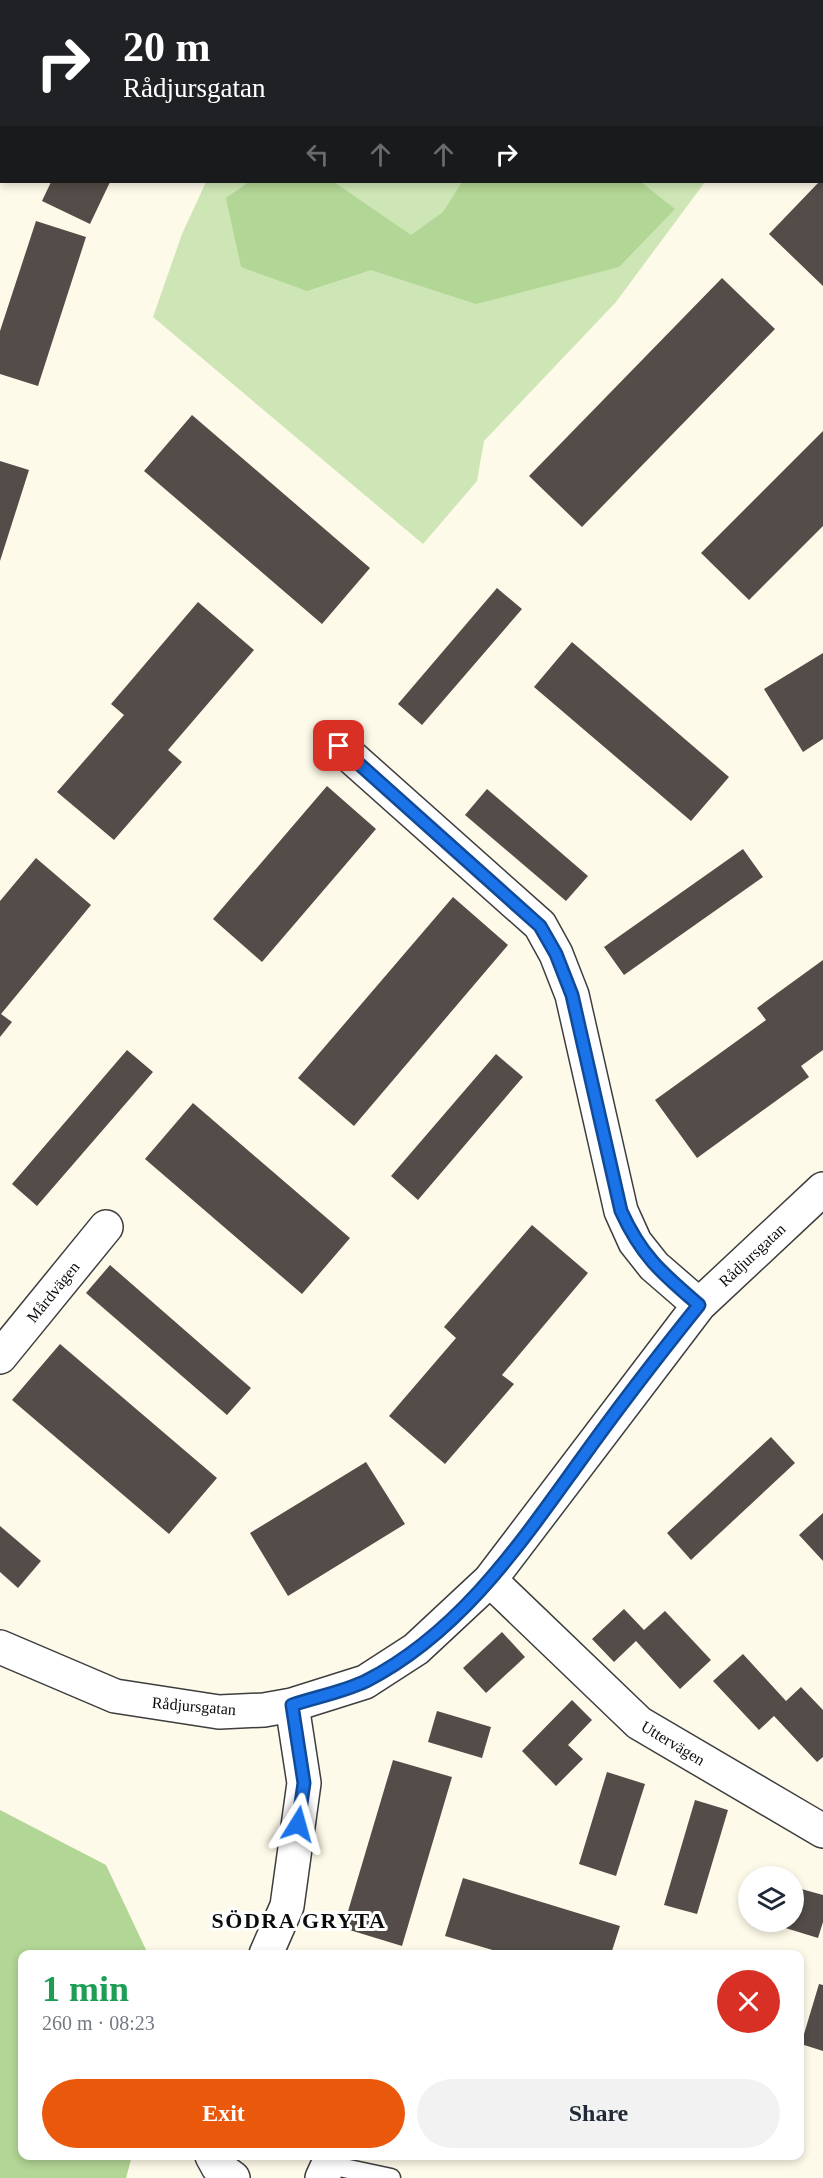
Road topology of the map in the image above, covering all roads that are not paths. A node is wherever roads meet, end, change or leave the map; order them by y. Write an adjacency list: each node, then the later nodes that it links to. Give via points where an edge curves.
1 (339, 746): 4 (street, via 540,926 572,995 621,1211 635,1242 654,1266)
2 (823, 1189): 4 (street, Rådjursgatan)
3 (106, 1227): 5 (street, Mårdvägen)
4 (699, 1305): 6 (street, Rådjursgatan)
5 (0, 1357)
6 (490, 1580): 8 (street, Rådjursgatan, via 416,1649 364,1682); 9 (street, Uttervägen, via 639,1724)
7 (0, 1647): 8 (street, Rådjursgatan, via 115,1696 219,1712)
8 (292, 1705): 10 (street, via 304,1783 287,1906)
9 (823, 1831)
10 (268, 1950)
11 (214, 2160): 13 (street)
12 (328, 2166): 14 (lane)
13 (233, 2178)
14 (391, 2178)

